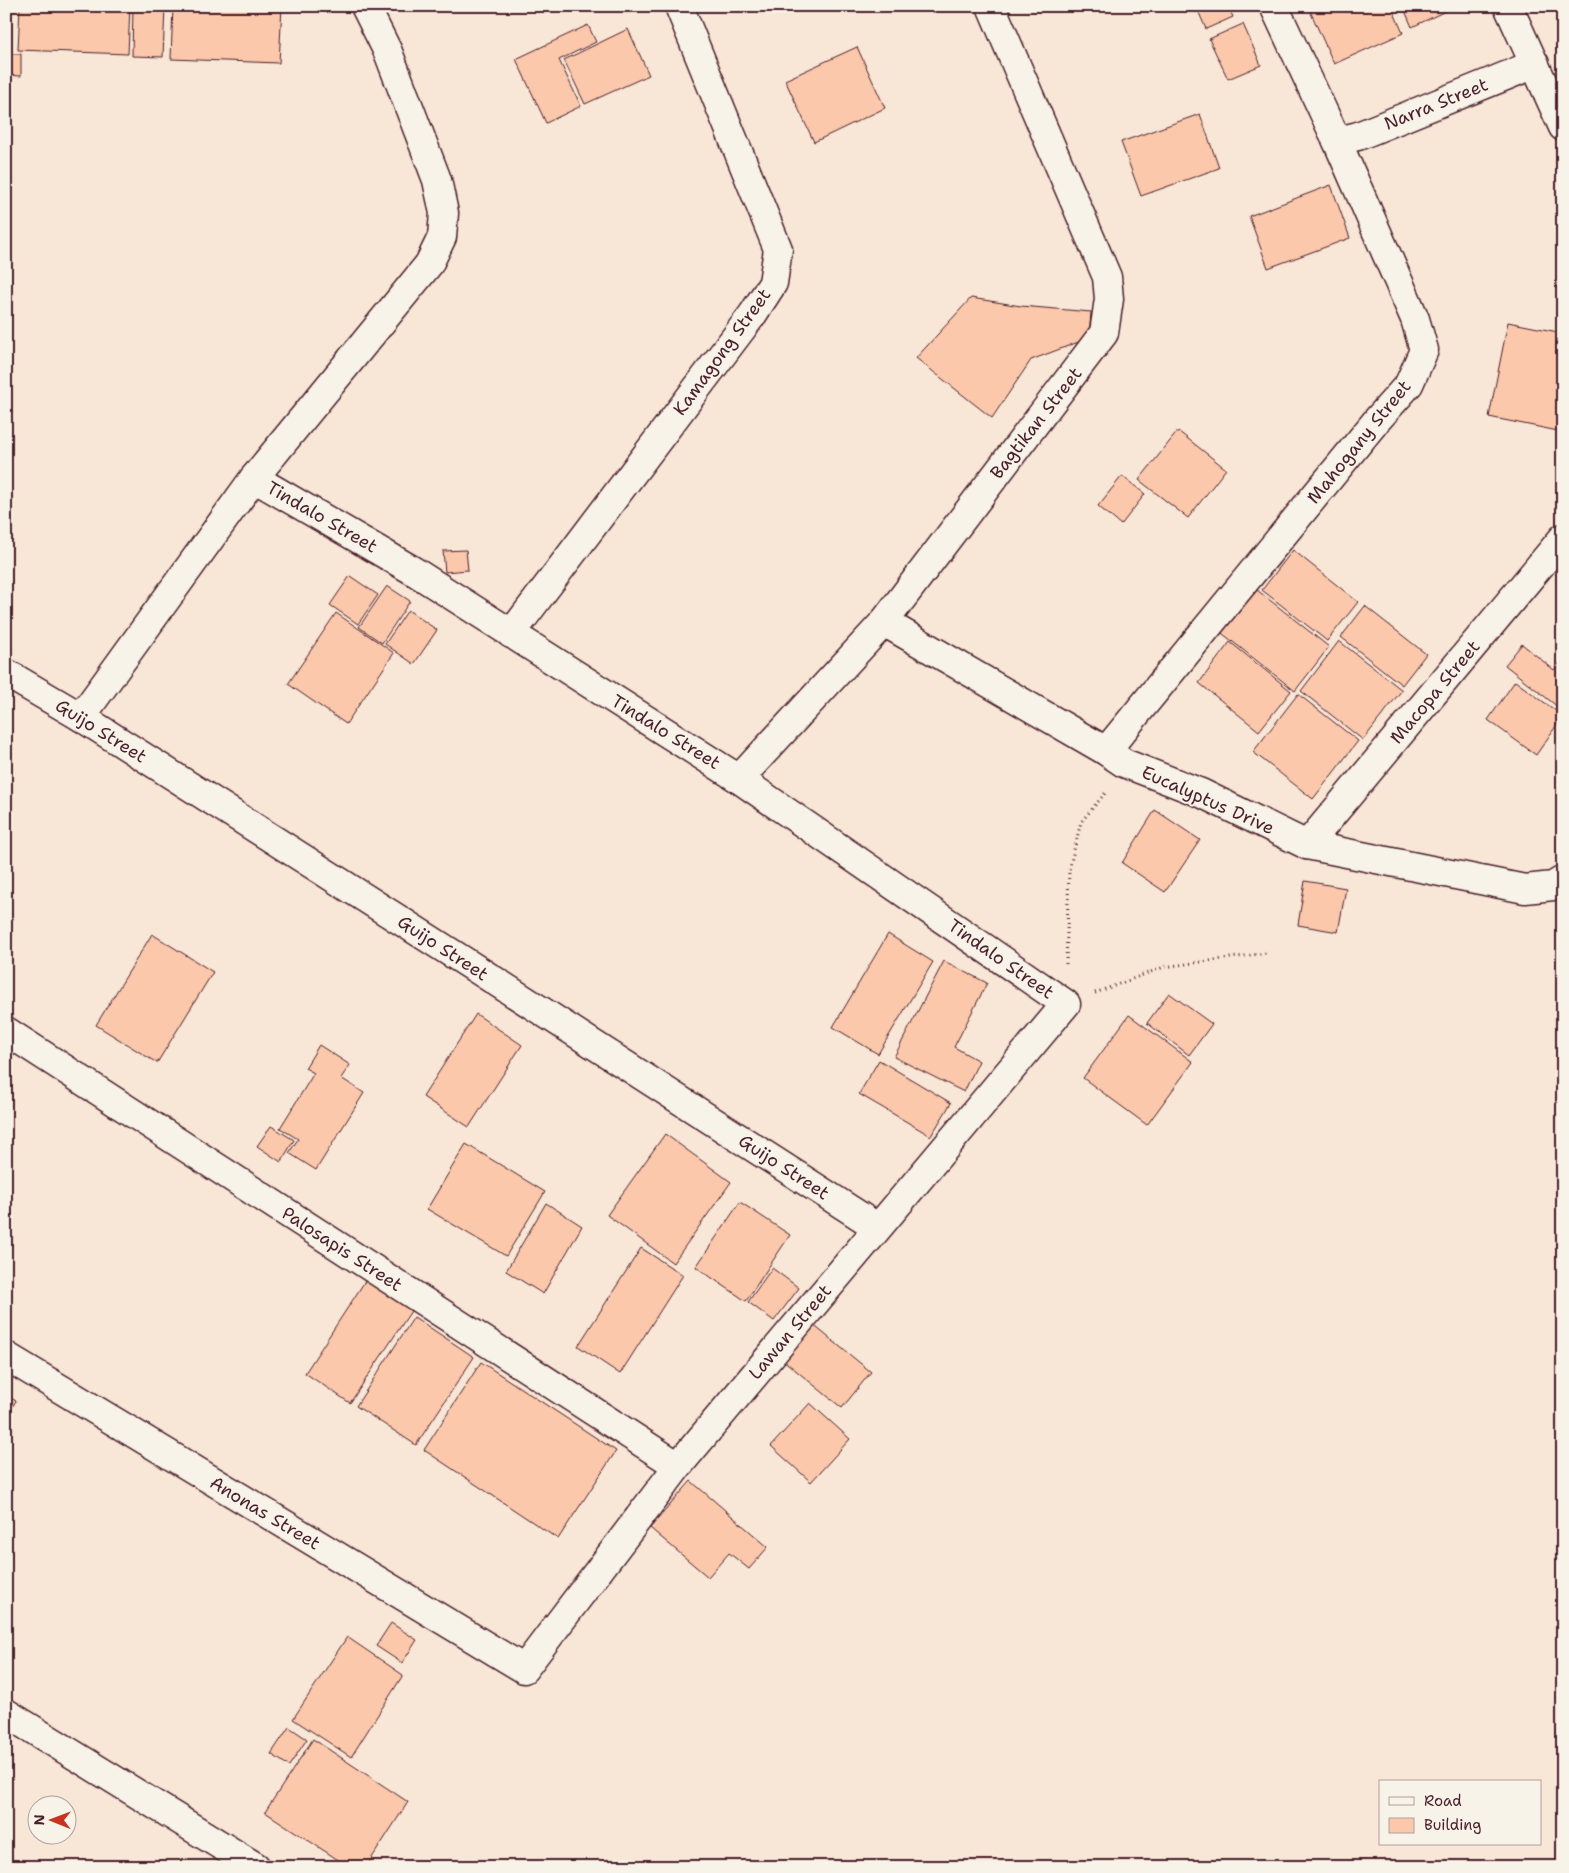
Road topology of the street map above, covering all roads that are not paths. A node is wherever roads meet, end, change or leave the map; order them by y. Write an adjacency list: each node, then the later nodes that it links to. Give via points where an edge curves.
1 (365, 6): 9 (street, via 388,52 437,180 444,213 442,237 429,264)
2 (678, 6): 12 (street, Kamagong Street, via 778,249 773,283 748,322)
3 (991, 6): 11 (street, Bagtikan Street, via 1107,278 1109,300 1104,333)
4 (1274, 6): 8 (street, Mahogany Street)
5 (1508, 6): 6 (street)
6 (1534, 64): 7 (street); 8 (street, Narra Street, via 1358,136)
7 (1563, 127)
8 (1337, 141): 15 (street, Mahogany Street, via 1415,319 1424,350 1409,384 1377,420)
9 (254, 478): 12 (street, Tindalo Street, via 412,570); 14 (street)
10 (1563, 538): 17 (street, Macopa Street)
11 (884, 622): 15 (street, Eucalyptus Drive); 16 (street, Bagtikan Street)
12 (511, 634): 16 (street, Tindalo Street)
13 (6, 674): 14 (street, Guijo Street)
14 (82, 717): 21 (street, Guijo Street)
15 (1115, 757): 17 (street, Eucalyptus Drive, via 1201,793)
16 (739, 779): 19 (street, Tindalo Street)
17 (1307, 844): 18 (street, Eucalyptus Drive, via 1525,889 1553,886)
18 (1563, 880)
19 (1066, 1004): 21 (street, Lawan Street)
20 (6, 1031): 23 (street, Palosapis Street)
21 (877, 1227): 23 (street, Lawan Street)
22 (6, 1356): 24 (street, Anonas Street)
23 (678, 1466): 24 (street, Lawan Street)
24 (524, 1669)
25 (6, 1713): 26 (street)
26 (256, 1867)

